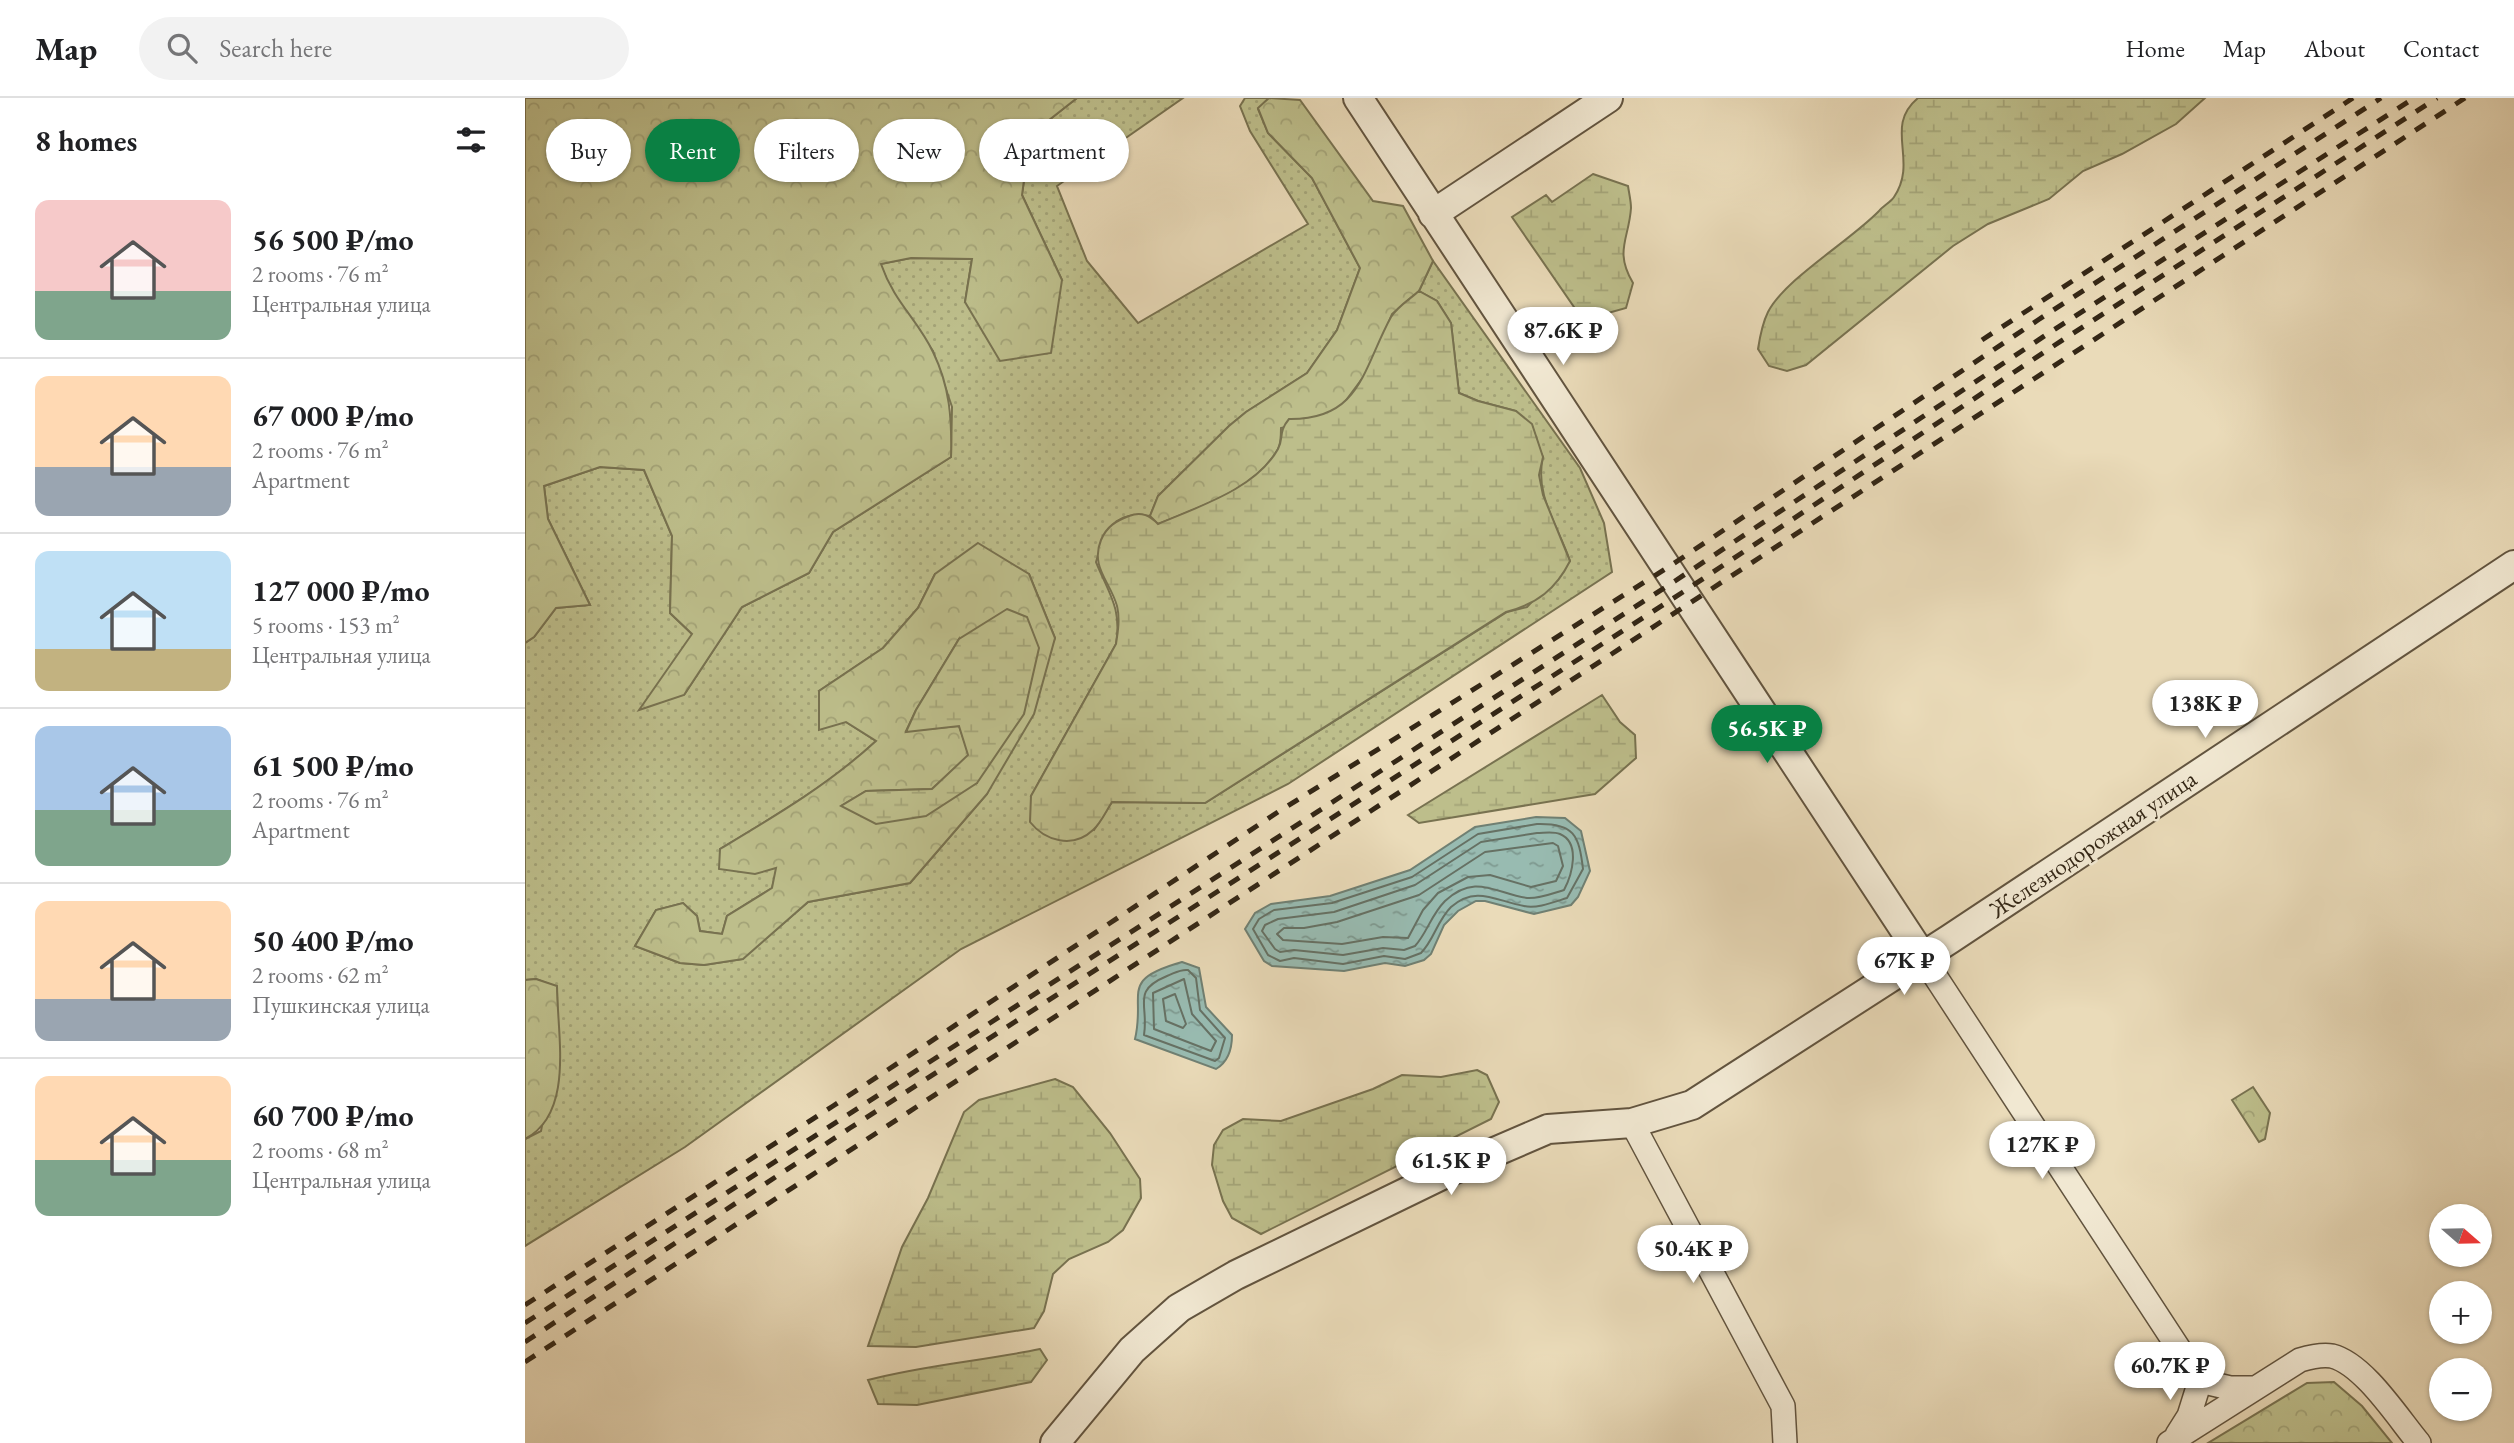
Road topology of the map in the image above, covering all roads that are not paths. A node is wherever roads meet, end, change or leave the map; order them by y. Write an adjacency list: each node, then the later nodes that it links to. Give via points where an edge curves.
1 (1358, 98): 3 (street)
2 (1608, 98): 3 (street)
3 (1433, 214): 5 (street)
4 (2514, 565): 5 (street, Железнодорожная улица)
5 (1922, 956): 6 (street, Железнодорожная улица, via 1692,1105); 7 (street)
6 (1632, 1123): 10 (street, Железнодорожная улица, via 1548,1129 1236,1275 1179,1308 1132,1350); 11 (street, via 1783,1406)
7 (2200, 1381): 8 (street); 9 (street, via 2189,1416)
8 (2253, 1388): 9 (street); 12 (street, via 2300,1360 2331,1356 2360,1373)
9 (2172, 1441)
10 (1055, 1443)
11 (1785, 1443)
12 (2419, 1443)

